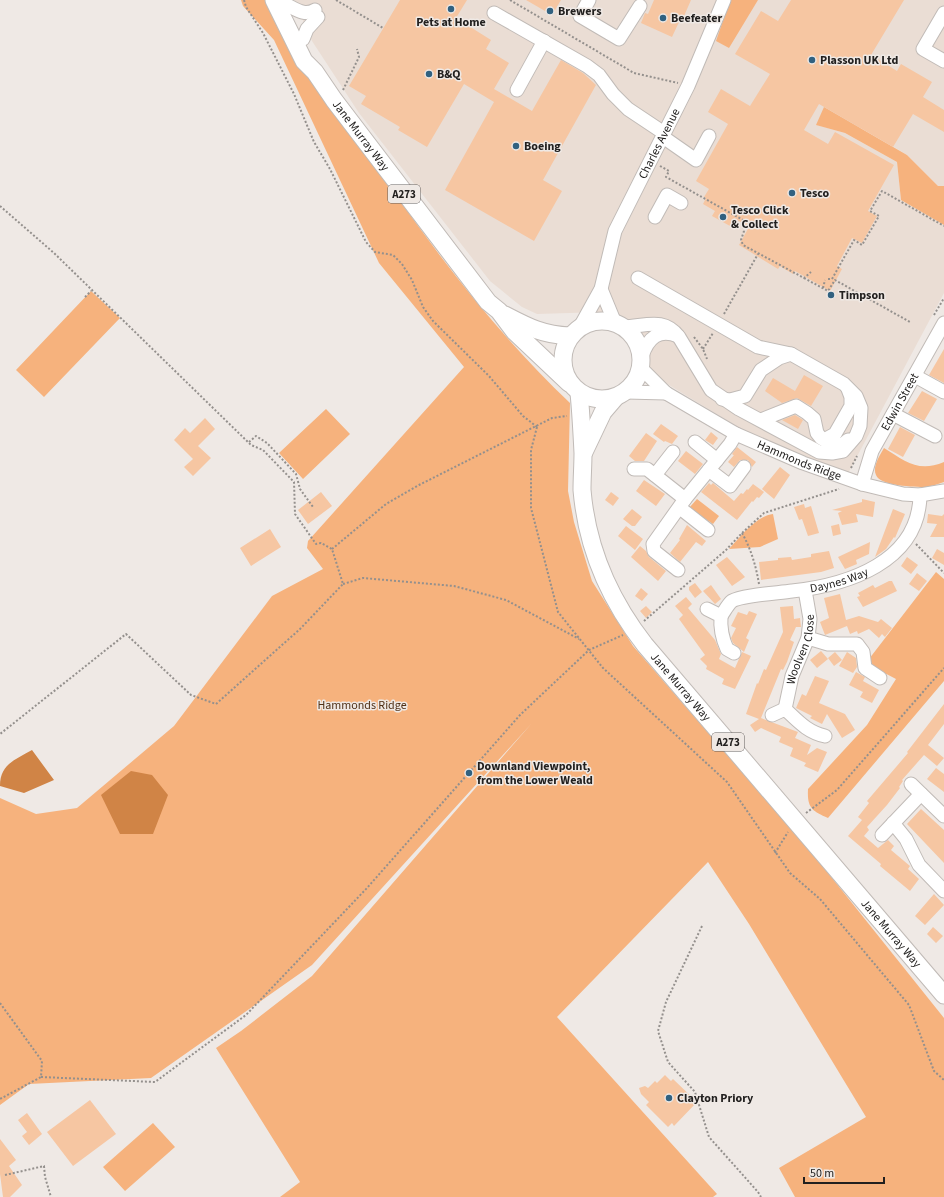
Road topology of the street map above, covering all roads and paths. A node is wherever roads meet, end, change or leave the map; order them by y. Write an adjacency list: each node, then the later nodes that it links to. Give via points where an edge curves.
1 (244, 0): 60 (path, via 287,80 314,142 366,242 375,252 393,255 402,264 412,280 422,307 432,321 489,376 523,416)
2 (336, 0): 10 (path)
3 (510, 0): 16 (path, via 634,72)
4 (589, 0): 7 (street, via 580,16 619,39)
5 (724, 0): 16 (street, Charles Avenue)
6 (282, 2): 11 (main road, Jane Murray Way / A273); 11 (street, via 302,13 316,14); 15 (main road, Jane Murray Way / A273, via 304,61)
7 (640, 6)
8 (494, 13): 12 (street)
9 (944, 13): 14 (street, via 923,49)
10 (383, 28)
11 (303, 39): 15 (main road, Jane Murray Way / A273, via 312,56)
12 (544, 41): 17 (street); 19 (street, via 593,70 628,108)
13 (357, 49): 18 (path, via 359,56)
14 (944, 61)
15 (315, 72): 35 (main road, Jane Murray Way / A273, via 417,210 488,302)
16 (688, 86): 19 (street, Charles Avenue)
17 (517, 90)
18 (341, 93)
19 (664, 135): 20 (street, via 696,160); 21 (street, Charles Avenue)
20 (709, 136)
21 (650, 161): 26 (path, via 669,171 666,177 743,220 743,245); 32 (street, Charles Avenue, via 615,231)
22 (681, 203): 24 (street, via 667,195)
23 (0, 206): 33 (path, via 54,253)
24 (655, 217)
25 (944, 226): 30 (path, via 882,191 870,211 878,216 872,228 862,244 854,240)
26 (758, 254): 29 (path); 38 (path)
27 (811, 272): 29 (path)
28 (638, 278): 38 (street)
29 (804, 278): 31 (path)
30 (834, 279): 31 (path, via 827,280); 31 (path, via 828,291); 36 (path)
31 (823, 288)
32 (600, 289): 39 (street); 40 (street, Charles Avenue)
33 (91, 291): 34 (path); 64 (path)
34 (85, 297)
35 (499, 311): 40 (main road, Jane Murray Way / A273, via 533,330 554,335); 50 (main road, Jane Murray Way / A273, via 514,331)
36 (910, 322)
37 (944, 323): 42 (street, Edwin Street)
38 (719, 324): 43 (street); 44 (path)
39 (620, 325): 40 (main road, via 603,321 591,322); 41 (street, via 659,323 675,331); 46 (main road, via 632,334 638,344)
40 (575, 332): 50 (main road, via 564,347 562,359 564,372)
41 (679, 337): 46 (street, via 659,334 650,340); 55 (street, via 711,390)
42 (940, 340): 48 (street, Edwin Street)
43 (758, 347): 45 (street); 47 (street, via 762,355)
44 (703, 349)
45 (791, 354): 47 (street, via 779,358); 49 (street)
46 (641, 362): 52 (street, Hammonds Ridge); 54 (main road, via 638,377)
47 (761, 370): 53 (street)
48 (915, 376): 51 (street); 56 (street, Edwin Street)
49 (844, 384): 59 (street, via 858,400 861,408); 63 (street, via 851,397 851,406 835,434)
50 (574, 388): 54 (main road, via 596,399); 66 (main road, Jane Murray Way / A273)
51 (944, 392)
52 (666, 393): 54 (street, Hammonds Ridge); 61 (street, Hammonds Ridge)
53 (748, 394): 55 (street, via 737,399); 58 (street, via 749,405)
54 (620, 395): 66 (main road, Jane Murray Way / A273, via 603,412)
55 (722, 399): 58 (street)
56 (893, 414): 62 (street); 73 (street, Edwin Street, via 872,451)
57 (569, 416): 60 (path, via 561,416)
58 (759, 419): 59 (street, via 814,450 828,453 843,450 850,445 858,431); 63 (street, via 796,406 814,419 817,433)
59 (860, 420): 63 (street, via 844,444)
60 (536, 427): 81 (path, via 419,484 386,504); 91 (path, via 531,450 531,508 558,612)
61 (736, 434): 68 (street); 72 (street, Hammonds Ridge, via 803,464)
62 (935, 436)
63 (824, 440)
64 (249, 443): 77 (path, via 256,436 267,443 296,474 300,489); 81 (path, via 264,450 294,482 295,514 316,544 321,543)
65 (699, 444): 68 (street)
66 (583, 454): 89 (main road, Jane Murray Way / A273, via 582,489 586,520 594,548 613,599)
67 (669, 457): 71 (street)
68 (713, 465): 69 (street, via 730,486); 76 (street)
69 (744, 467)
70 (634, 469): 71 (street, via 647,469)
71 (655, 475): 76 (street)
72 (845, 479): 73 (street, Hammonds Ridge); 79 (path, via 840,488 764,513)
73 (862, 484): 75 (street, Hammonds Ridge, via 903,494)
74 (944, 491): 75 (street, Hammonds Ridge)
75 (920, 495): 80 (street, Daynes Way, via 920,511)
76 (682, 504): 78 (street); 82 (street, via 653,544 654,551)
77 (313, 506)
78 (708, 530)
79 (742, 533): 86 (path, via 751,549); 89 (path)
80 (909, 537): 83 (path); 85 (street, Daynes Way, via 891,556 870,571 840,583)
81 (332, 549): 84 (path)
82 (678, 570)
83 (944, 573)
84 (343, 584): 91 (path, via 363,578 454,586 506,600); 98 (path, via 300,629 216,704 192,695 126,634)
85 (805, 590): 86 (street, Daynes Way); 90 (street, Woolven Close, via 810,619)
86 (760, 595): 88 (street, Daynes Way, via 732,601)
87 (707, 609): 88 (street)
88 (721, 616): 93 (street, via 722,639 727,649)
89 (634, 631): 92 (path); 103 (main road, Jane Murray Way / A273)
90 (808, 638): 95 (street, via 828,644 858,644 863,652 865,668); 96 (street, Woolven Close, via 792,676)
91 (580, 640): 92 (path)
92 (589, 650): 106 (path, via 603,668 728,782); 111 (path, via 520,715 367,888 246,1015 155,1082)
93 (734, 653)
94 (944, 668): 103 (path, via 837,790)
95 (880, 678)
96 (785, 709): 97 (street); 99 (street, via 805,728)
97 (772, 715)
98 (0, 734)
99 (825, 736)
100 (911, 784): 101 (street)
101 (921, 794): 102 (street); 104 (street)
102 (944, 816)
103 (796, 822): 106 (path, via 782,839); 109 (main road, Jane Murray Way / A273)
104 (893, 824): 105 (street); 107 (street, via 906,839 919,865)
105 (882, 835)
106 (775, 853): 112 (path, via 790,872 820,899 909,1005 934,1071)
107 (944, 892)
108 (702, 926): 116 (path, via 666,1002 658,1031 668,1062 695,1092 709,1137)
109 (944, 995)
110 (0, 1003): 111 (path, via 42,1061)
111 (41, 1078): 113 (path)
112 (944, 1080)
113 (0, 1099)
114 (5, 1175): 115 (path, via 44,1166)
115 (51, 1197)
116 (760, 1197)

